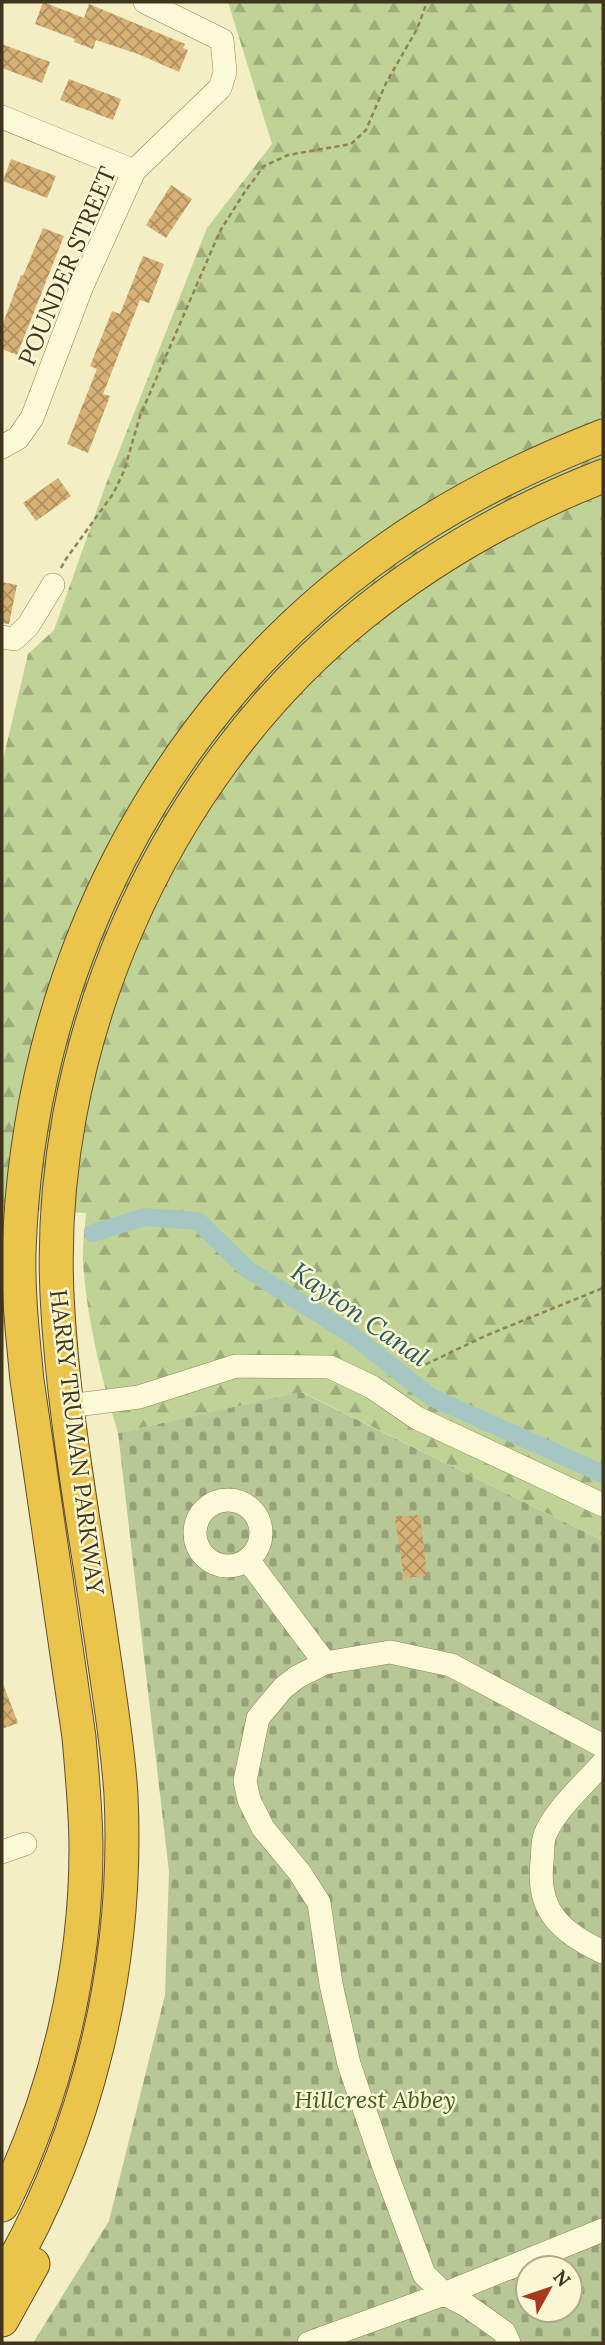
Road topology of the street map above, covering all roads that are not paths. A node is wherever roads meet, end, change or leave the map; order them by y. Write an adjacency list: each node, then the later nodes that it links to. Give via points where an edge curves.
1 (145, 2): 3 (street, POUNDER STREET, via 222,40 225,72 220,88)
2 (2, 117): 3 (street)
3 (134, 171): 5 (street, POUNDER STREET, via 82,286 32,418 18,438)
4 (603, 436): 19 (highway, HARRY TRUMAN PARKWAY, via 494,483 386,549 288,631 204,725 167,775 105,887 60,1003 30,1128 19,1257 27,1380 79,1737 86,1851 76,1966 62,2035 32,2134)
5 (2, 447)
6 (603, 476): 9 (highway, HARRY TRUMAN PARKWAY, via 500,522 407,580 358,617 314,658 233,748 166,848 114,959 85,1051 66,1134 56,1255)
7 (53, 585): 8 (street, via 28,626 14,639)
8 (2, 637)
9 (68, 1406): 10 (street, via 139,1397 236,1366 330,1367 372,1387 417,1418); 18 (highway, HARRY TRUMAN PARKWAY, via 115,1733 121,1805 119,1912 112,1972)
10 (603, 1505)
11 (248, 1560): 12 (street)
12 (325, 1663): 13 (street, via 390,1652 451,1665); 22 (street, via 283,1688 258,1718 245,1781 263,1828 319,1903 349,2064 424,2274)
13 (603, 1746)
14 (603, 1763): 17 (street, via 566,1803 545,1835 541,1869 544,1900 551,1916 578,1940)
15 (25, 1844): 16 (street)
16 (2, 1852)
17 (603, 1952)
18 (86, 2090): 21 (highway, HARRY TRUMAN PARKWAY, via 43,2204); 23 (highway, via 64,2182 33,2262)
19 (2, 2205)
20 (603, 2230): 22 (street)
21 (2, 2282)
22 (444, 2294): 24 (street); 25 (street, via 504,2332)
23 (2, 2320)
24 (309, 2343)
25 (509, 2343)

